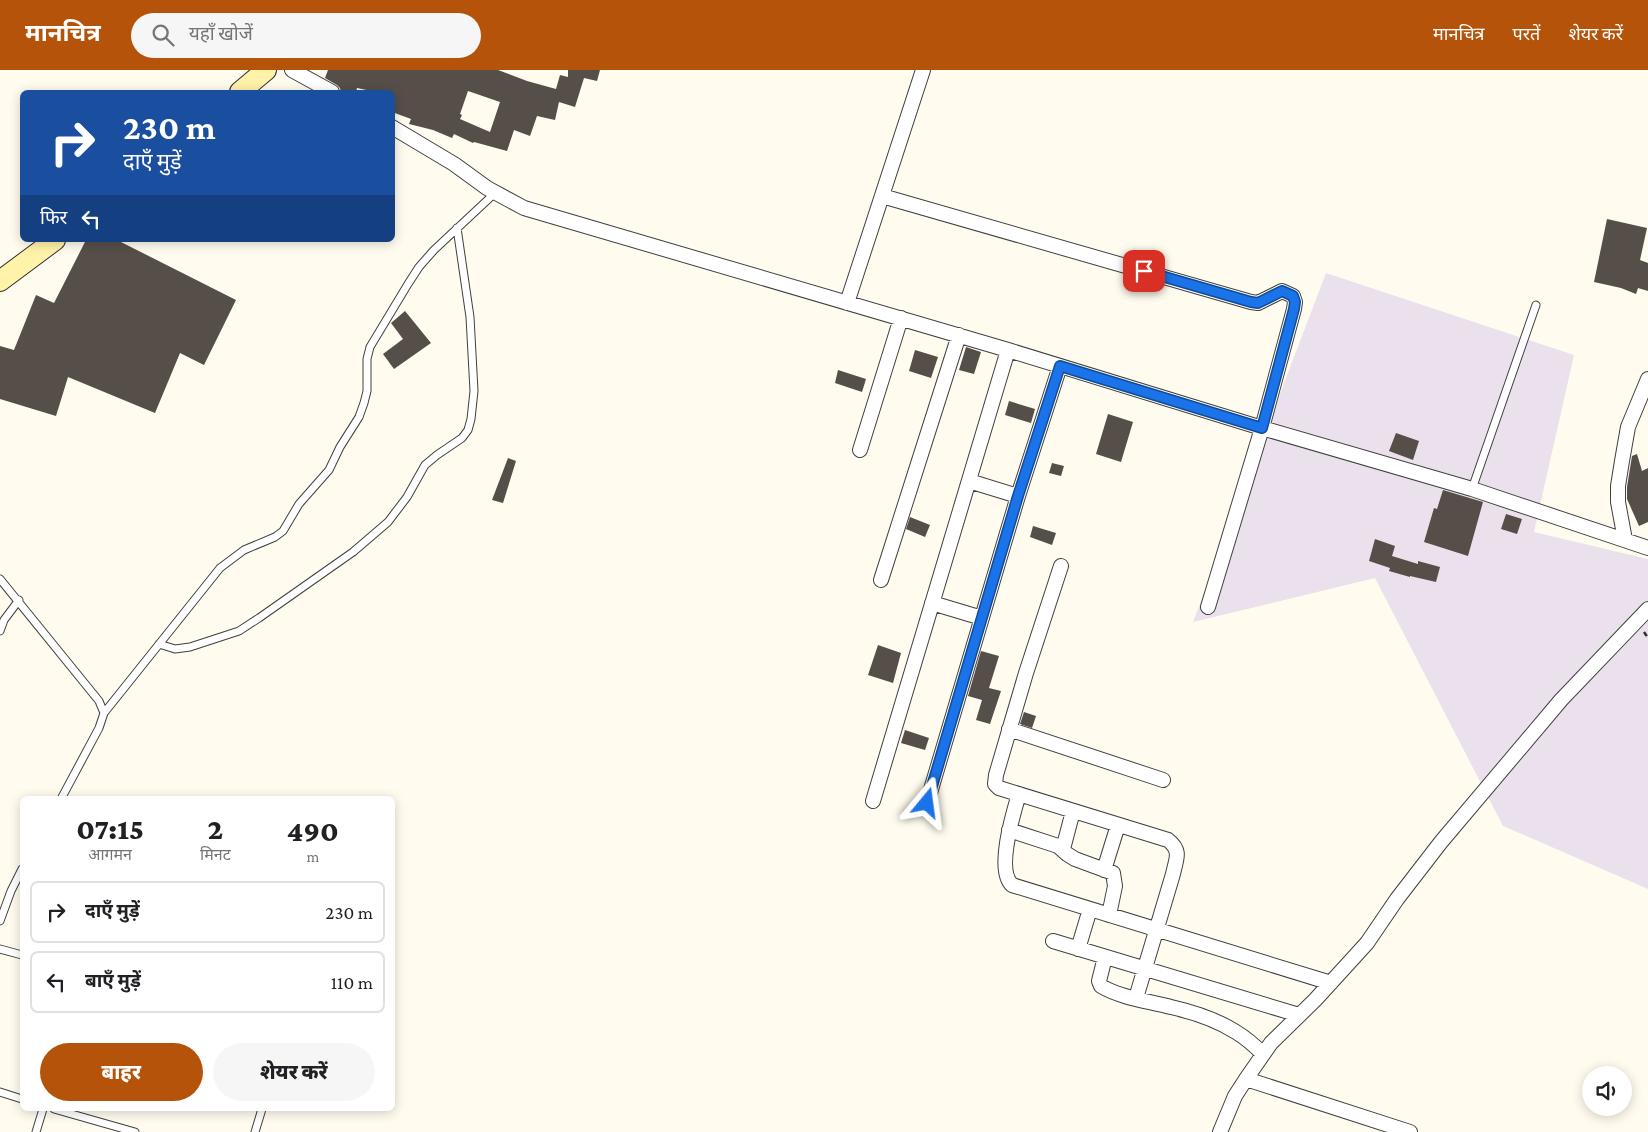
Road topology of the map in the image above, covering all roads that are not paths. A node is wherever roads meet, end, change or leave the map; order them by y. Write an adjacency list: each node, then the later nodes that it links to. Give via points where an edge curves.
1 (266, 70): 4 (main road)
2 (292, 70): 5 (street)
3 (923, 70): 8 (street)
4 (242, 90)
5 (328, 90)
6 (395, 129): 7 (street)
7 (495, 193): 9 (lane); 12 (street, via 524,208)
8 (882, 196): 12 (street); 19 (street, via 1251,302 1258,303 1282,291 1293,296 1294,309)
9 (457, 228): 35 (lane, via 419,267 370,347 364,403 329,470 299,504 282,531 244,550 220,568); 35 (lane, via 470,317 474,391 468,430 425,465 388,522 353,552 259,618 239,631 190,647 175,649)
10 (53, 242): 11 (main road)
11 (0, 281)
12 (847, 303): 14 (street)
13 (1536, 305): 22 (lane)
14 (901, 318): 15 (street); 20 (street)
15 (959, 335): 16 (street); 28 (street)
16 (1008, 350): 17 (street); 21 (street)
17 (1060, 366): 19 (street); 23 (street)
18 (1648, 379): 24 (street, via 1628,427 1618,486)
19 (1262, 428): 22 (street); 31 (street)
20 (860, 450)
21 (969, 481): 23 (street); 30 (street)
22 (1472, 490): 24 (street)
23 (1018, 496): 33 (street)
24 (1625, 540): 25 (street)
25 (1648, 548)
26 (1061, 566): 37 (street)
27 (0, 579): 29 (lane)
28 (881, 580)
29 (19, 600): 34 (lane); 36 (lane, via 100,701)
30 (932, 603): 33 (street); 41 (street)
31 (1208, 607)
32 (1648, 609): 59 (street, via 1561,700 1442,842 1367,943)
33 (982, 618): 42 (street)
34 (0, 631)
35 (159, 644): 36 (lane)
36 (104, 714): 40 (lane)
37 (1009, 729): 38 (street); 39 (street, via 995,784)
38 (1163, 780)
39 (1019, 794): 43 (street); 45 (street)
40 (63, 796)
41 (873, 801)
42 (927, 803)
43 (1074, 811): 44 (street); 46 (street)
44 (1118, 825): 47 (street); 52 (street, via 1168,840 1178,853)
45 (1008, 830): 46 (street); 49 (street, via 1008,881 1012,885)
46 (1063, 849): 47 (street, via 1075,859)
47 (1104, 870): 50 (street, via 1112,873 1114,878)
48 (20, 873): 51 (lane)
49 (1090, 909): 50 (street); 55 (street)
50 (1110, 915): 52 (street)
51 (0, 921)
52 (1156, 930): 58 (street); 59 (street)
53 (1053, 942): 55 (street)
54 (0, 949): 56 (lane)
55 (1078, 949): 57 (street)
56 (20, 954)
57 (1105, 957): 58 (street); 60 (street, via 1099,981 1101,986)
58 (1145, 968): 60 (street); 61 (street)
59 (1331, 983): 61 (street)
60 (1136, 998): 62 (street, via 1222,1025)
61 (1299, 1015): 62 (street)
62 (1263, 1054): 63 (street)
63 (1246, 1079): 72 (street); 73 (street)
64 (0, 1092): 65 (lane)
65 (20, 1098)
66 (42, 1111): 69 (lane)
67 (61, 1111): 70 (lane)
68 (261, 1111): 71 (lane)
69 (36, 1132)
70 (135, 1132)
71 (254, 1132)
72 (1220, 1132)
73 (1410, 1132)

